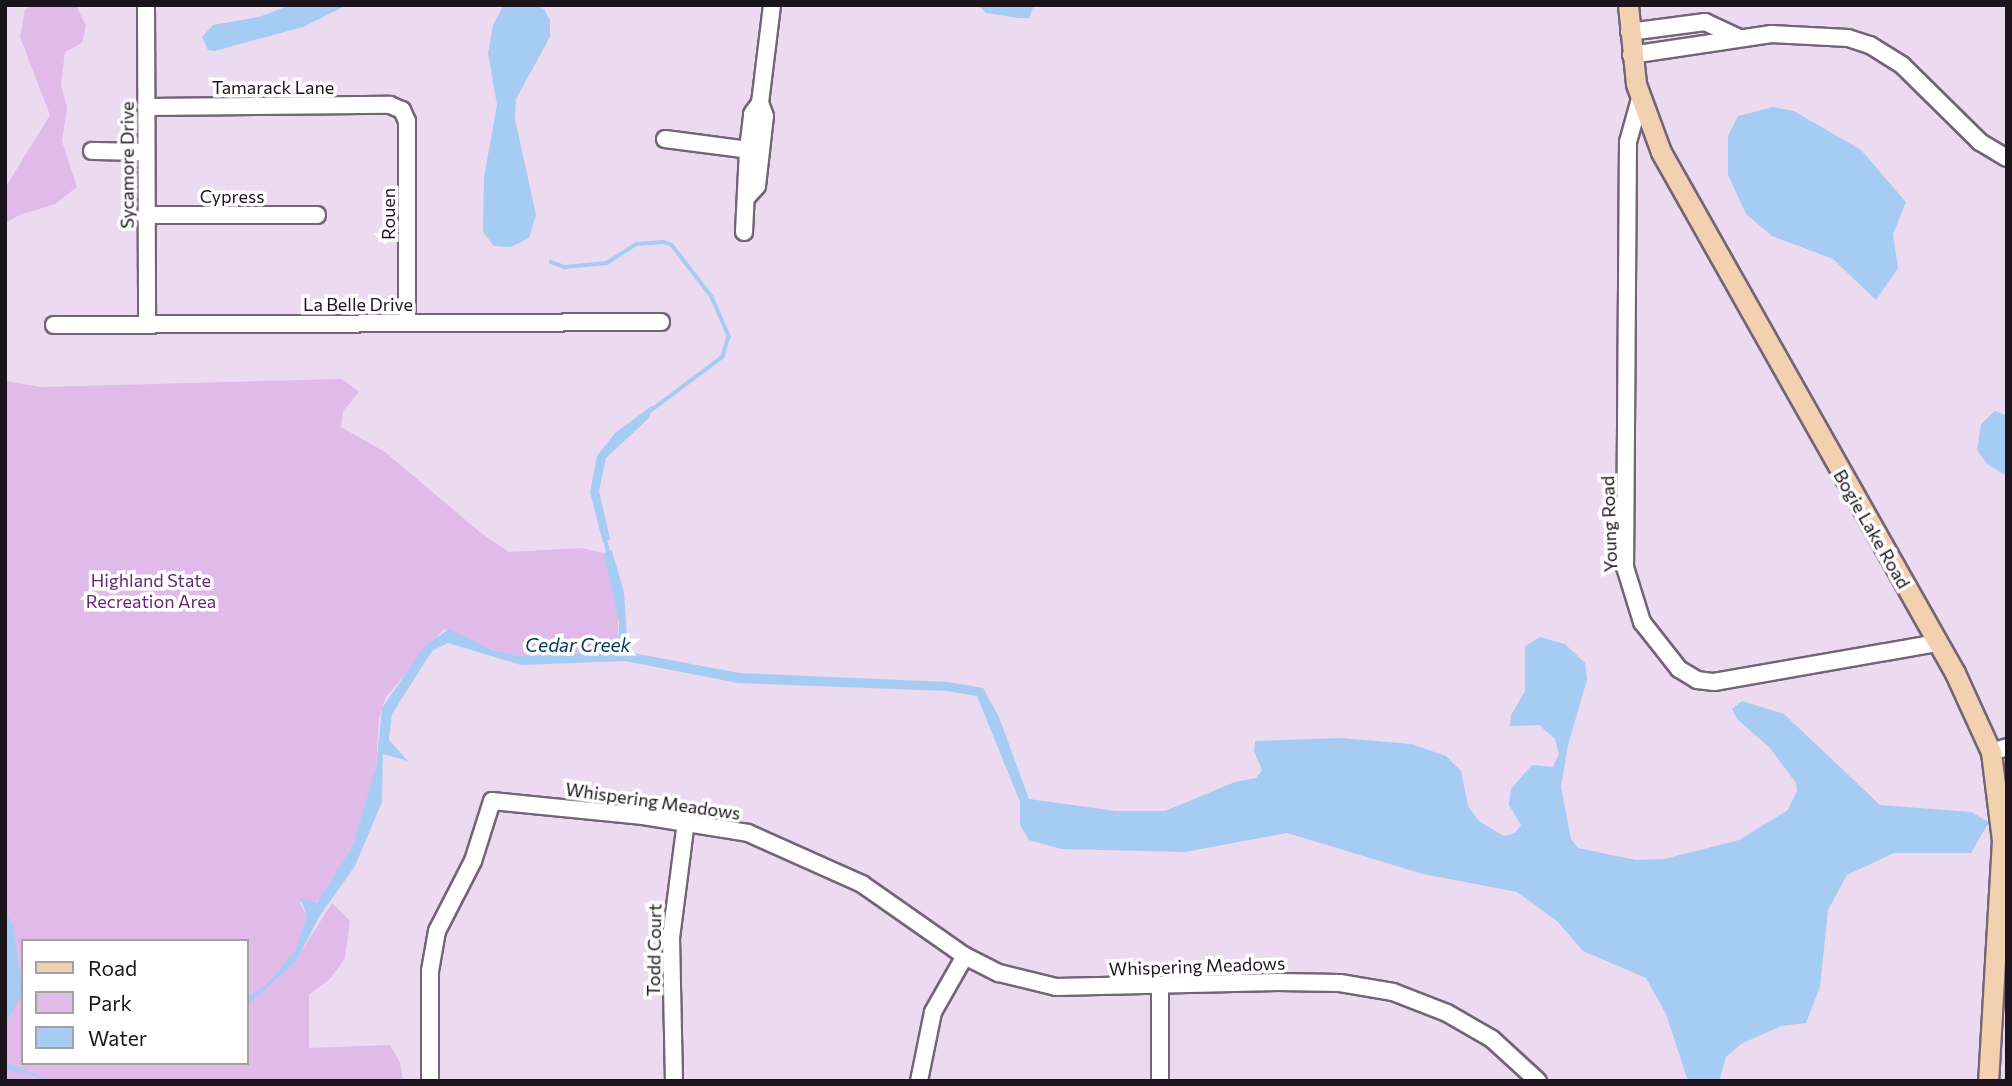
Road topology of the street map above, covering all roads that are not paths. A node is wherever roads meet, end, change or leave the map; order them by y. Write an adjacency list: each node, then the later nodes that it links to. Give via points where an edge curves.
1 (146, 5): 8 (street, Sycamore Drive)
2 (772, 5): 11 (street, via 760,103 765,116)
3 (1628, 5): 4 (main road, Bogie Lake Road)
4 (1629, 32): 5 (street, via 1705,22); 6 (main road, Bogie Lake Road)
5 (1740, 38): 6 (street); 14 (street, via 1824,35 1870,45 1902,65 1980,142)
6 (1631, 55): 7 (main road, Bogie Lake Road)
7 (1640, 99): 22 (main road, Bogie Lake Road, via 1686,198); 22 (street, Young Road, via 1627,162 1630,309 1625,567 1642,622 1679,669 1697,680 1714,682)
8 (146, 107): 9 (street, Tamarack Lane); 13 (street, Sycamore Drive)
9 (399, 107): 19 (street, Rouen, via 407,121)
10 (665, 139): 11 (street)
11 (754, 150): 17 (street, via 757,186 748,197)
12 (92, 151): 13 (street)
13 (146, 152): 15 (street, Sycamore Drive)
14 (2007, 158)
15 (147, 215): 16 (street, Cypress); 20 (street, Sycamore Drive)
16 (317, 215)
17 (744, 232)
18 (661, 322): 19 (street, La Belle Drive)
19 (407, 323): 20 (street, La Belle Drive)
20 (147, 324): 21 (street, La Belle Drive)
21 (54, 325)
22 (1938, 643): 23 (main road, Bogie Lake Road)
23 (1999, 749): 32 (main road, Bogie Lake Road, via 2002,840)
24 (687, 821): 25 (street, Whispering Meadows, via 748,833 851,878); 27 (street, Whispering Meadows, via 492,801 473,861 438,931 430,981); 28 (street, Todd Court, via 671,938)
25 (965, 956): 26 (street, Whispering Meadows, via 999,973 1056,987); 29 (street, via 933,1012)
26 (1160, 986): 30 (street); 31 (street, Whispering Meadows, via 1340,983 1393,992 1447,1013 1492,1039)
27 (430, 1081)
28 (674, 1081)
29 (919, 1081)
30 (1160, 1081)
31 (1538, 1081)
32 (1988, 1081)

